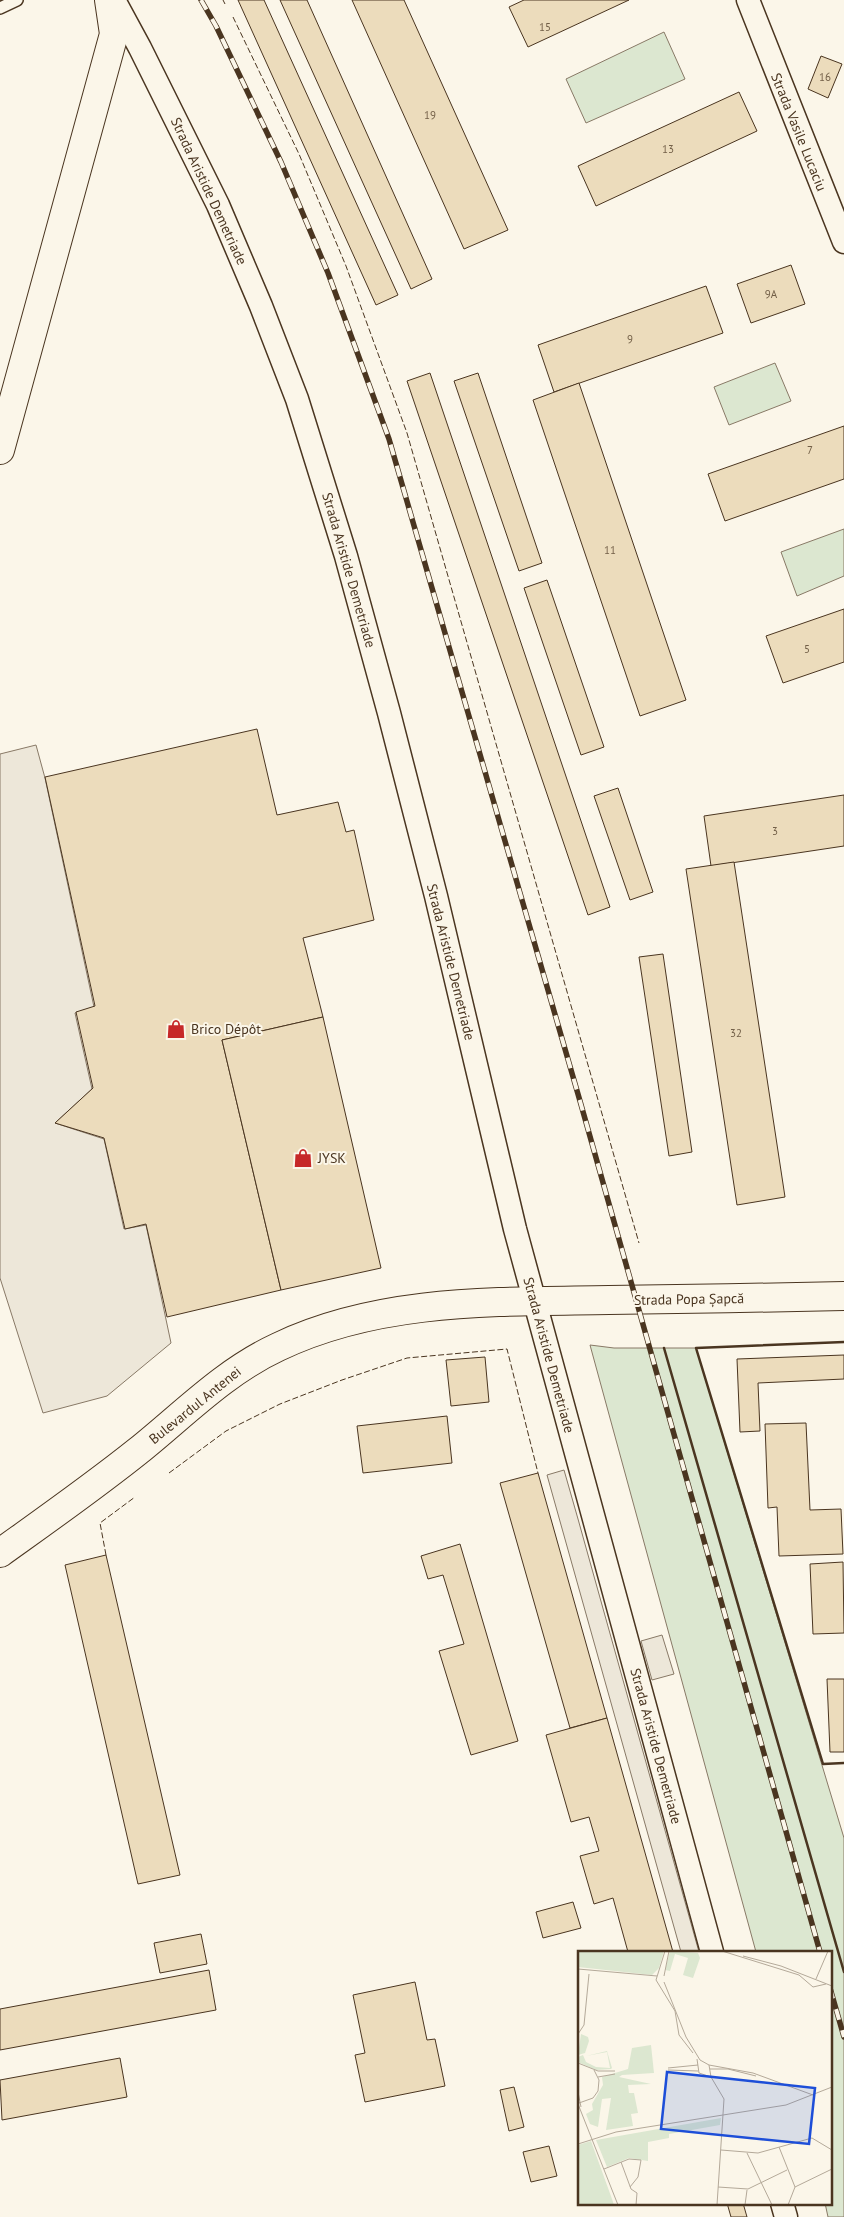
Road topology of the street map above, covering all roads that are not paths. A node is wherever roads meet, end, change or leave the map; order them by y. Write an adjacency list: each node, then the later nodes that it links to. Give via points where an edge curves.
1 (17, 0): 5 (lane)
2 (109, 0): 7 (main road, via 114,34)
3 (114, 0): 9 (street, Strada Aristide Demetriade, via 218,205 264,314 314,449 389,713)
4 (746, 0): 6 (street, Strada Vasile Lucaciu)
5 (0, 8)
6 (844, 242)
7 (1, 442)
8 (844, 1296): 9 (main road, Strada Popa Șapcă)
9 (534, 1302): 10 (main road, Bulevardul Antenei, via 427,1306 386,1313 311,1333 278,1347 217,1384 137,1452); 11 (street, Strada Aristide Demetriade)
10 (0, 1553)
11 (712, 1951)
12 (782, 2204): 13 (street)
13 (786, 2217)

